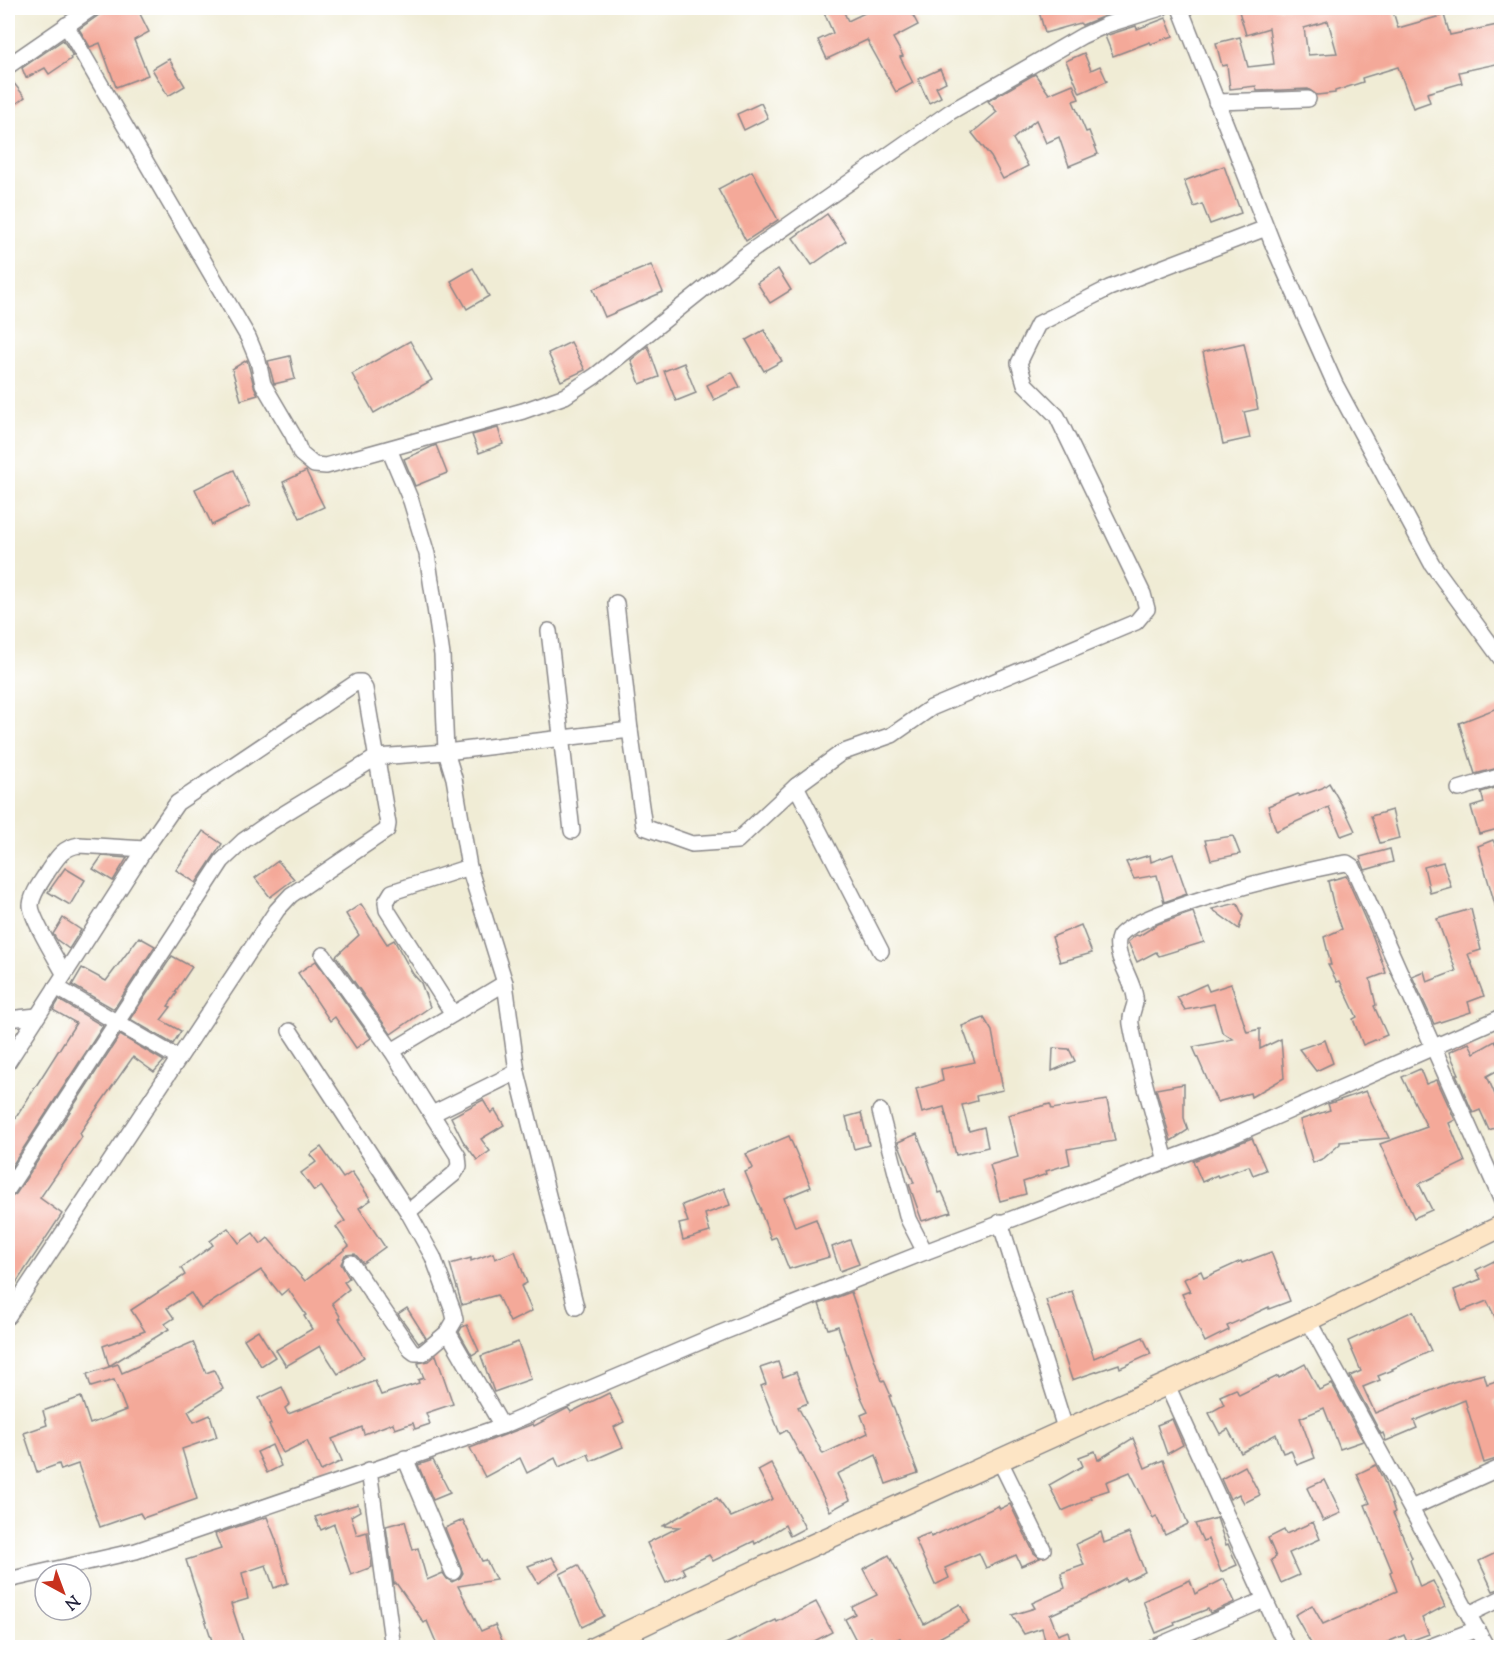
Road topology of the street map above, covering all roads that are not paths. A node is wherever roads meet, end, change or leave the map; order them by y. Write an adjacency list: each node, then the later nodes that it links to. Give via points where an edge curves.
1 (92, 8): 4 (street)
2 (1161, 8): 9 (street, via 1082,36 950,112 747,254 565,396)
3 (1180, 8): 7 (street)
4 (66, 25): 5 (street); 9 (street, via 248,337 263,384 301,454 314,465 326,466)
5 (8, 66)
6 (1308, 99): 7 (street)
7 (1216, 102): 8 (street)
8 (1266, 228): 12 (street, via 1335,384 1432,564); 18 (street, via 1109,288 1038,324 1019,363 1025,384 1057,416 1147,609 1136,622 932,708 892,735 841,753)
9 (389, 449): 15 (street, via 427,554 442,655)
10 (616, 603): 13 (street)
11 (549, 631): 14 (street)
12 (1502, 660)
13 (630, 730): 14 (street); 18 (street, via 644,827 692,844 737,841)
14 (561, 738): 15 (street); 20 (street)
15 (446, 752): 16 (street); 22 (street)
16 (377, 757): 21 (street, via 365,689 357,682 177,803); 31 (street, via 231,851); 35 (street, via 387,830 282,903)
17 (1502, 776): 19 (street)
18 (795, 786): 23 (street)
19 (1459, 789)
20 (572, 831)
21 (145, 849): 25 (street); 25 (street, via 79,845 62,851 56,859 34,894 32,909)
22 (469, 867): 26 (street); 27 (street, via 392,891 386,902 387,910)
23 (881, 951)
24 (323, 956): 34 (street)
25 (60, 980): 28 (street); 31 (street)
26 (505, 983): 27 (street); 37 (street)
27 (453, 1014): 34 (street)
28 (37, 1016): 30 (street); 36 (street)
29 (1502, 1017): 33 (street)
30 (8, 1019)
31 (116, 1022): 35 (street); 41 (street)
32 (290, 1031): 43 (street)
33 (1434, 1046): 40 (street); 40 (street, via 1350,864 1302,872 1138,921 1122,932 1118,950 1135,997 1131,1023); 42 (street)
34 (392, 1051): 39 (street)
35 (178, 1058): 49 (street)
36 (8, 1062)
37 (517, 1072): 39 (street); 48 (street)
38 (880, 1111): 46 (street, via 908,1219)
39 (432, 1114): 43 (street, via 458,1156 459,1166)
40 (1166, 1161): 44 (street)
41 (8, 1189)
42 (1502, 1201)
43 (408, 1212): 51 (street, via 433,1257 453,1311 455,1320)
44 (1000, 1222): 46 (street); 54 (street)
45 (1502, 1226): 50 (main road)
46 (925, 1252): 53 (street)
47 (351, 1263): 51 (street, via 415,1353 423,1353)
48 (576, 1307)
49 (8, 1316)
50 (1308, 1320): 52 (main road); 59 (street)
51 (448, 1332): 53 (street)
52 (1167, 1385): 54 (main road); 64 (street)
53 (502, 1426): 55 (street)
54 (1066, 1431): 56 (main road)
55 (405, 1458): 58 (street); 61 (street)
56 (1000, 1461): 60 (street); 68 (main road)
57 (1502, 1467): 59 (street)
58 (369, 1470): 62 (street, via 136,1551); 67 (street)
59 (1411, 1508): 65 (street)
60 (1043, 1549)
61 (453, 1572)
62 (8, 1580)
63 (1502, 1598): 65 (street)
64 (1264, 1600): 69 (street); 70 (street)
65 (1469, 1614): 66 (street)
66 (1477, 1629): 71 (street); 72 (street)
67 (393, 1647)
68 (594, 1647)
69 (1153, 1647)
70 (1287, 1647)
71 (1427, 1647)
72 (1487, 1647)

